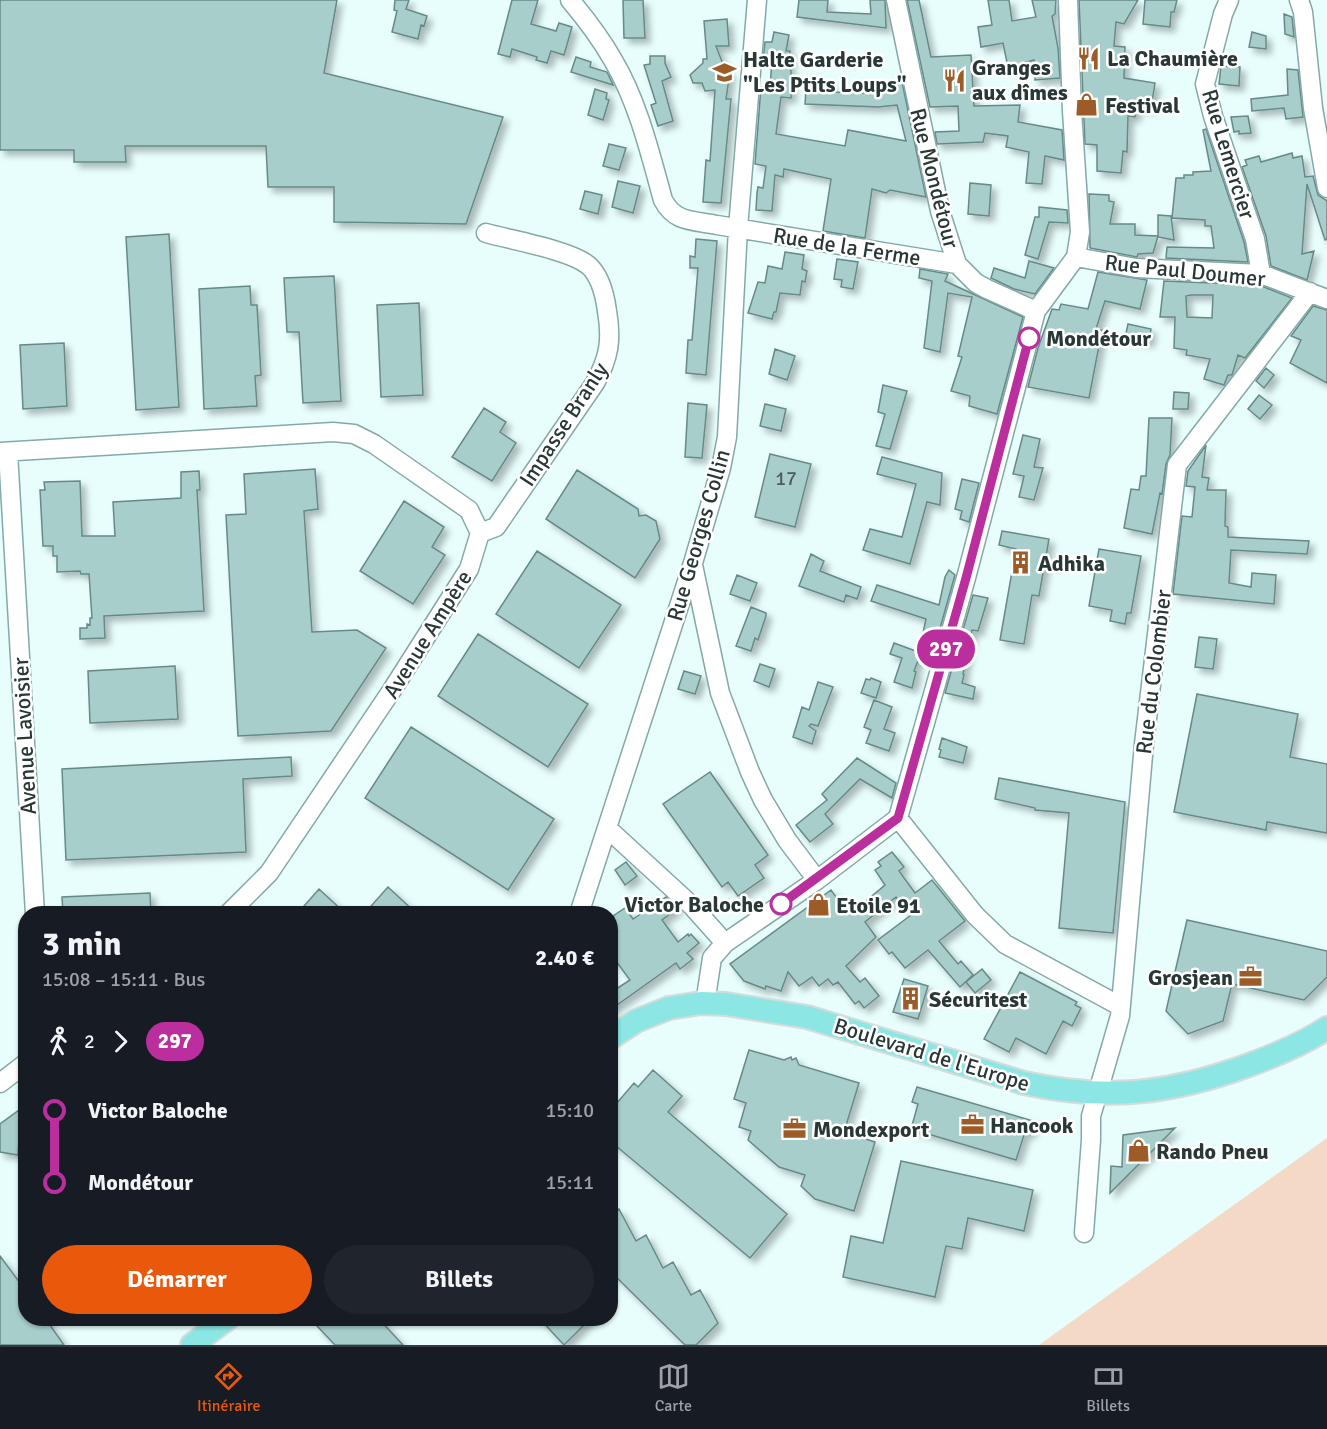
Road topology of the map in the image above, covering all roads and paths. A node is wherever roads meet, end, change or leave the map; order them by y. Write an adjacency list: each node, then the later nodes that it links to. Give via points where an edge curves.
1 (570, 0): 8 (street, Rue de la Ferme, via 614,61 632,99 669,212)
2 (757, 0): 8 (street, Rue Georges Collin)
3 (896, 0): 11 (street, Rue Mondétour, via 940,211)
4 (1068, 0): 10 (street, via 1080,232)
5 (1229, 0): 12 (street, Rue Lemercier, via 1205,84 1255,239)
6 (1299, 0): 7 (street)
7 (1327, 188)
8 (738, 228): 11 (street, Rue de la Ferme); 17 (street, Rue Georges Collin, via 727,437)
9 (486, 233): 16 (street, Impasse Branly, via 572,256 589,266 605,297 610,344 595,383 496,527)
10 (1076, 257): 12 (street, Rue Paul Doumer, via 1136,268); 14 (street)
11 (957, 264): 14 (street, Rue Mondétour, via 981,286)
12 (1261, 274): 13 (street, Rue Paul Doumer)
13 (1319, 296): 26 (street, Rue du Colombier, via 1176,465 1144,744)
14 (1036, 311): 18 (street)
15 (4, 452): 16 (street, via 333,432 354,434 469,510); 21 (street, Avenue Lavoisier)
16 (480, 533): 22 (street, Avenue Ampère, via 470,569 392,690 269,873)
17 (693, 563): 19 (street, Rue Georges Collin); 20 (street, via 720,693 750,772 787,840)
18 (898, 818): 20 (street); 26 (street, via 975,915 1005,944)
19 (607, 828): 23 (street, Rue Georges Collin); 24 (street, via 692,906)
20 (817, 880): 24 (street)
21 (34, 906)
22 (236, 906)
23 (582, 906)
24 (724, 943): 25 (street, via 712,958 706,997)
25 (700, 1003): 29 (main road, Boulevard de l'Europe, via 669,1008); 33 (main road, Boulevard de l'Europe, via 807,1017 1024,1083)
26 (1120, 1006): 33 (street, Rue du Colombier)
27 (1327, 1015): 30 (main road, Boulevard de l'Europe)
28 (1327, 1028): 30 (main road, Boulevard de l'Europe)
29 (618, 1033)
30 (1259, 1061): 33 (main road, Boulevard de l'Europe, via 1190,1084 1146,1092)
31 (18, 1069): 32 (street)
32 (0, 1083)
33 (1099, 1094): 34 (street, Rue du Colombier, via 1091,1116)
34 (1084, 1233)
35 (217, 1326): 36 (main road)
36 (192, 1345)

